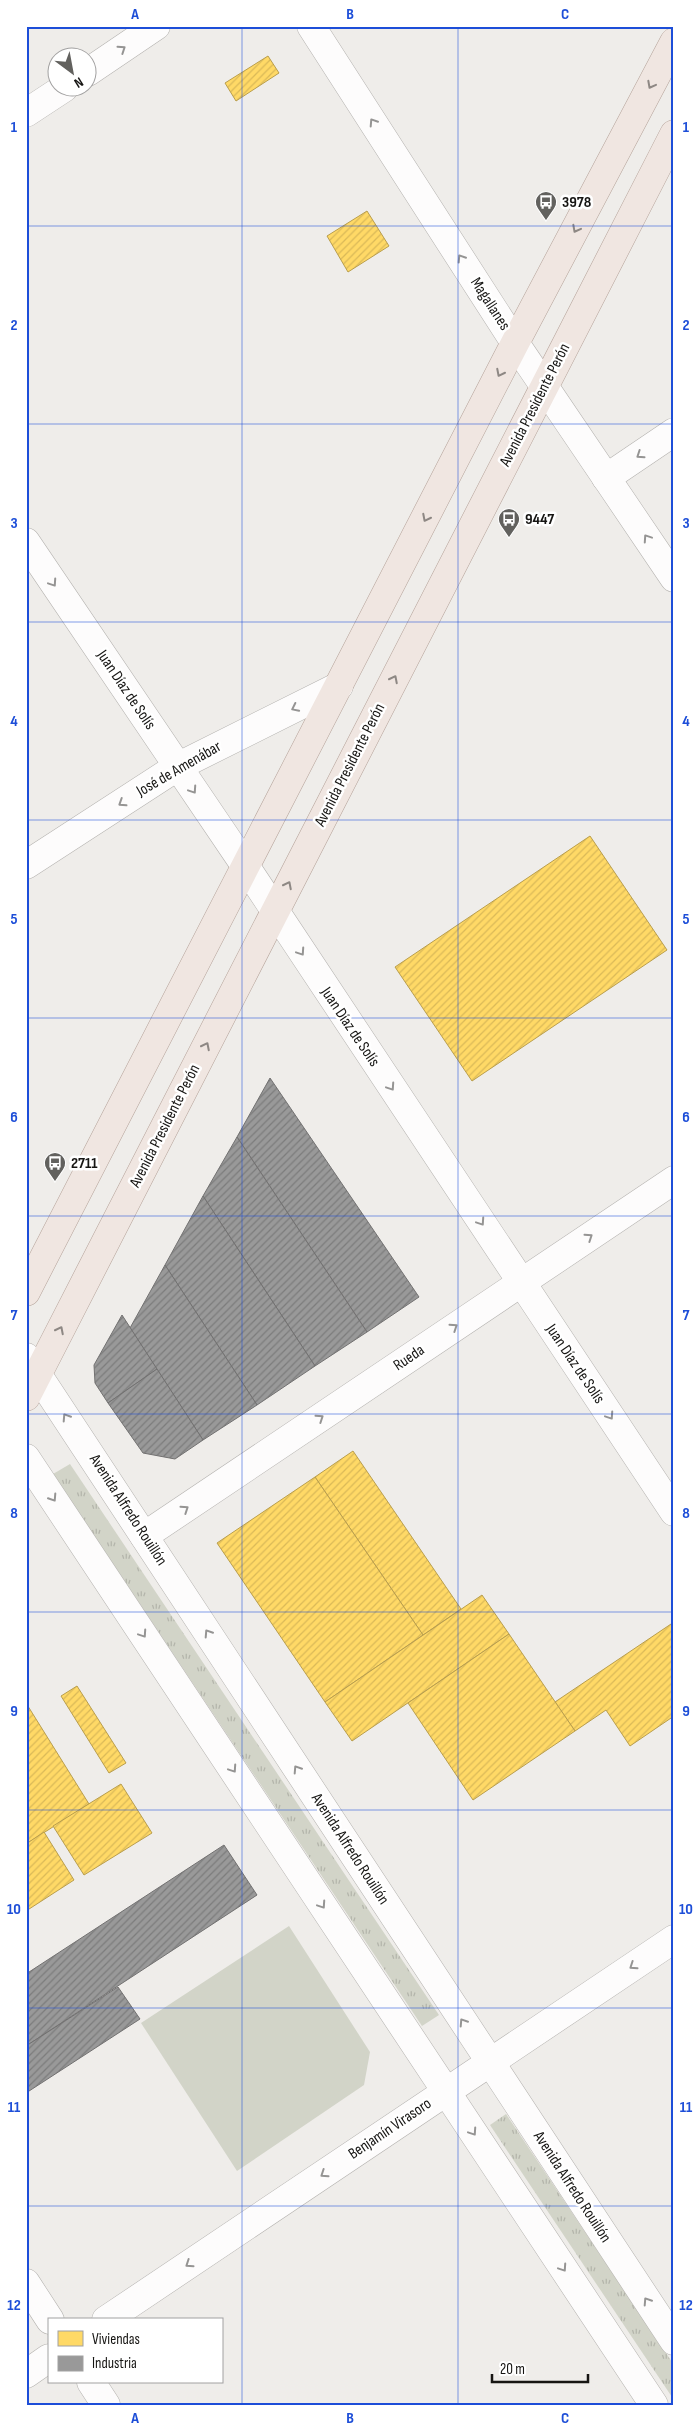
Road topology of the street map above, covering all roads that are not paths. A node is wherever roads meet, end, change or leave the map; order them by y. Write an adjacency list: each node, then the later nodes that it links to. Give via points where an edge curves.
1 (156, 26): 4 (street, one-way to 1)
2 (311, 26): 8 (street, Magallanes, one-way to 2)
3 (674, 42): 8 (main road, one-way to 8)
4 (98, 65)
5 (49, 98): 6 (street)
6 (26, 113)
7 (674, 134): 9 (main road, Avenida Presidente Perón)
8 (515, 343): 9 (street, Magallanes); 14 (main road, one-way to 14)
9 (544, 387): 11 (street, Magallanes); 18 (main road, Avenida Presidente Perón, one-way to 9)
10 (674, 432): 11 (street, one-way to 11)
11 (606, 478): 13 (street, Magallanes, one-way to 11)
12 (26, 542): 15 (street, Juan Díaz de Solís, one-way to 15)
13 (674, 578)
14 (339, 686): 15 (street, José de Amenábar, one-way to 15); 17 (main road)
15 (177, 767): 16 (street, José de Amenábar, one-way to 16); 17 (street, Juan Díaz de Solís, one-way to 17)
16 (26, 865)
17 (246, 867): 18 (street, Juan Díaz de Solís); 21 (main road)
18 (274, 913): 20 (street, Juan Díaz de Solís, one-way to 20); 22 (main road, Avenida Presidente Perón, one-way to 18)
19 (674, 1180): 20 (street, Rueda, one-way to 19)
20 (521, 1282): 24 (street, Juan Díaz de Solís, one-way to 24); 25 (street, Rueda, one-way to 20)
21 (26, 1292)
22 (30, 1376): 25 (street, Avenida Alfredo Rouillón, one-way to 22)
23 (26, 1458): 28 (street, one-way to 28)
24 (674, 1512)
25 (144, 1536): 27 (street, Avenida Alfredo Rouillón, one-way to 25)
26 (674, 1939): 27 (street, Benjamín Virasoro, one-way to 27)
27 (490, 2062): 28 (street, Benjamín Virasoro); 32 (street, Avenida Alfredo Rouillón, one-way to 27)
28 (446, 2092): 31 (street, Benjamín Virasoro, one-way to 31); 37 (street, one-way to 37)
29 (26, 2283): 30 (street)
30 (49, 2318)
31 (109, 2318)
32 (674, 2341)
33 (48, 2359): 34 (street)
34 (26, 2374)
35 (92, 2384): 36 (street)
36 (106, 2405)
37 (654, 2405)

